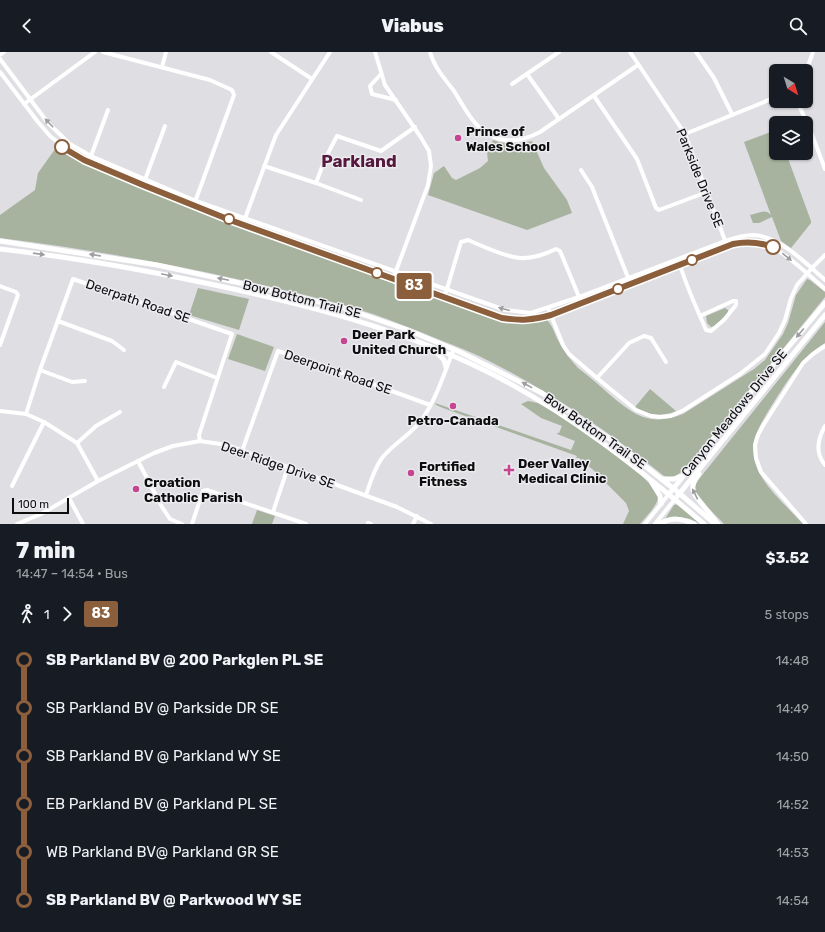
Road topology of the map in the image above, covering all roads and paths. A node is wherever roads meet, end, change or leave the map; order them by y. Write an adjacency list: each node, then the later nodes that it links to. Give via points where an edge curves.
1 (4, 52): 13 (street)
2 (95, 52): 24 (street)
3 (103, 52): 17 (street)
4 (166, 52): 17 (street)
5 (271, 52): 21 (street)
6 (330, 52): 21 (street)
7 (375, 52): 19 (street)
8 (430, 52): 31 (street, via 476,124 494,137 512,141 526,139)
9 (559, 52): 20 (street)
10 (630, 52): 16 (street, Parkside Drive SE)
11 (696, 52): 30 (street, via 714,78)
12 (813, 52): 15 (street)
13 (0, 55)
14 (0, 59): 24 (street)
15 (809, 64)
16 (638, 65): 23 (street); 34 (street, Parkside Drive SE)
17 (162, 67): 44 (street, via 218,82 232,90 234,95)
18 (0, 72): 27 (street)
19 (381, 74): 25 (street, via 385,85); 25 (street, via 370,86 372,94)
20 (527, 74): 22 (street); 31 (street)
21 (312, 79): 36 (street, via 276,135)
22 (512, 84)
23 (594, 96): 31 (street); 42 (street, via 637,159 656,208 659,210)
24 (30, 100): 27 (street); 35 (street, one-way to 24, via 70,144 48,123)
25 (396, 100): 33 (street)
26 (769, 100): 30 (street)
27 (24, 104): 41 (street, via 50,136 71,153)
28 (800, 108): 37 (street)
29 (108, 110): 35 (street)
30 (732, 114): 34 (street)
31 (559, 119)
32 (165, 126): 39 (street)
33 (415, 127): 40 (street, via 381,151 337,136); 57 (street, via 429,151 431,171)
34 (685, 134): 42 (street, Parkside Drive SE)
35 (91, 156): 39 (street)
36 (264, 166): 40 (street); 46 (street)
37 (825, 169)
38 (581, 170): 59 (street, via 592,187)
39 (145, 179): 41 (street); 44 (street)
40 (316, 183): 43 (street)
41 (143, 185): 45 (street)
42 (707, 192): 50 (street, Parkside Drive SE)
43 (361, 200)
44 (196, 201): 45 (street); 46 (street)
45 (194, 206): 47 (street)
46 (246, 219): 47 (street); 57 (street)
47 (242, 225): 60 (street)
48 (752, 235): 50 (street); 51 (street); 56 (street, via 778,242)
49 (0, 241): 78 (main road, Bow Bottom Trail SE, one-way to 49, via 344,308 265,288 157,265)
50 (725, 241): 52 (street, Parkside Drive SE); 59 (street)
51 (752, 242): 52 (street); 58 (street, one-way to 58, via 775,248)
52 (727, 246): 55 (street)
53 (0, 249): 77 (main road, Bow Bottom Trail SE, one-way to 77, via 149,271 325,310)
54 (825, 255): 56 (street)
55 (680, 265): 62 (street); 72 (street)
56 (812, 268): 58 (street); 61 (street)
57 (396, 272): 60 (street); 65 (street)
58 (807, 274): 64 (street); 85 (street, via 797,285 780,333 765,354 740,374 684,410 671,416 643,414 632,408)
59 (628, 278): 62 (street); 67 (street)
60 (393, 279): 66 (street)
61 (825, 280)
62 (630, 284): 69 (street)
63 (0, 286): 75 (street, via 18,295)
64 (825, 288)
65 (447, 290): 66 (street); 67 (street, via 461,242 468,240 521,258 537,257 556,249 560,251); 70 (street, one-way to 65, via 531,313 505,310)
66 (444, 296): 71 (street, via 502,318 534,320)
67 (579, 297): 69 (street); 70 (street)
68 (825, 303): 101 (main road, Canyon Meadows Drive SE, one-way to 101)
69 (582, 304): 71 (street)
70 (548, 308): 71 (street)
71 (551, 315): 85 (street, via 562,345)
72 (700, 316): 72 (street, via 706,330 712,331 724,320 736,302 733,301)
73 (825, 316): 97 (main road, Canyon Meadows Drive SE)
74 (58, 321): 79 (street, via 112,341); 83 (street, Deerpath Road SE); 84 (street, Deerpath Road SE, via 73,279 232,334)
75 (0, 345)
76 (825, 346): 131 (street, via 803,363 764,424 755,445 761,472)
77 (433, 349): 80 (main road, Bow Bottom Trail SE); 82 (main road, via 441,356)
78 (454, 349): 80 (street); 102 (main road, Bow Bottom Trail SE, one-way to 78, via 616,443 542,393)
79 (124, 350)
80 (452, 356): 82 (street); 103 (main road, Bow Bottom Trail SE, via 487,372 560,413)
81 (666, 362): 85 (street, via 651,338 644,336 629,343)
82 (446, 367): 88 (street)
83 (40, 370): 86 (street, via 72,382); 91 (street, Deerpath Road SE)
84 (217, 378): 87 (street, via 176,362); 94 (street, Deerpath Road SE, via 199,435)
85 (597, 378)
86 (85, 381)
87 (164, 387)
88 (430, 405): 96 (street, Deerpoint Road SE, via 278,352); 109 (street, via 419,423 382,458)
89 (0, 411): 91 (street)
90 (120, 412): 95 (street, via 96,426)
91 (26, 414): 92 (street)
92 (44, 422): 95 (street); 105 (street)
93 (825, 426): 99 (street, via 818,443 818,452)
94 (200, 442): 96 (street, Deer Ridge Drive SE, via 227,445); 98 (street, Deer Ridge Drive SE, via 173,446)
95 (77, 444): 104 (street)
96 (242, 451): 100 (street, Deer Ridge Drive SE)
97 (707, 460): 107 (main road, Canyon Meadows Drive SE); 130 (main road, one-way to 97, via 692,488)
98 (138, 461): 104 (street, Deer Ridge Drive SE); 118 (street, via 170,519)
99 (825, 465)
100 (288, 467): 109 (street, Deer Ridge Drive SE); 113 (street)
101 (684, 474): 102 (main road, via 674,479); 106 (main road, Canyon Meadows Drive SE)
102 (662, 479): 106 (main road, Bow Bottom Trail SE)
103 (651, 480): 108 (main road, Bow Bottom Trail SE); 112 (main road)
104 (98, 481): 110 (street, Deer Ridge Drive SE)
105 (12, 486)
106 (674, 488): 107 (main road, Bow Bottom Trail SE); 108 (main road, Canyon Meadows Drive SE)
107 (679, 493): 111 (main road, Canyon Meadows Drive SE); 129 (main road, Bow Bottom Trail SE)
108 (669, 494): 111 (main road, Bow Bottom Trail SE); 112 (street, Canyon Meadows Drive SE)
109 (366, 495): 114 (street, Deer Ridge Drive SE)
110 (69, 498): 116 (street, Deer Ridge Drive SE); 117 (street)
111 (675, 499): 125 (street, Canyon Meadows Drive SE); 128 (main road, Bow Bottom Trail SE)
112 (661, 504): 124 (street, Canyon Meadows Drive SE)
113 (272, 512): 119 (street, via 207,490 203,491); 120 (street)
114 (417, 516): 115 (street, Deer Ridge Drive SE); 121 (street)
115 (424, 520): 122 (street); 123 (street, Deer Ridge Drive SE)
116 (19, 524)
117 (83, 524)
118 (182, 524)
119 (192, 524)
120 (306, 524)
121 (413, 524)
122 (421, 524)
123 (431, 524)
124 (645, 524)
125 (655, 524)
126 (660, 524): 127 (main road, via 680,519)
127 (694, 524)
128 (704, 524)
129 (714, 524)
130 (718, 524)
131 (806, 524)

